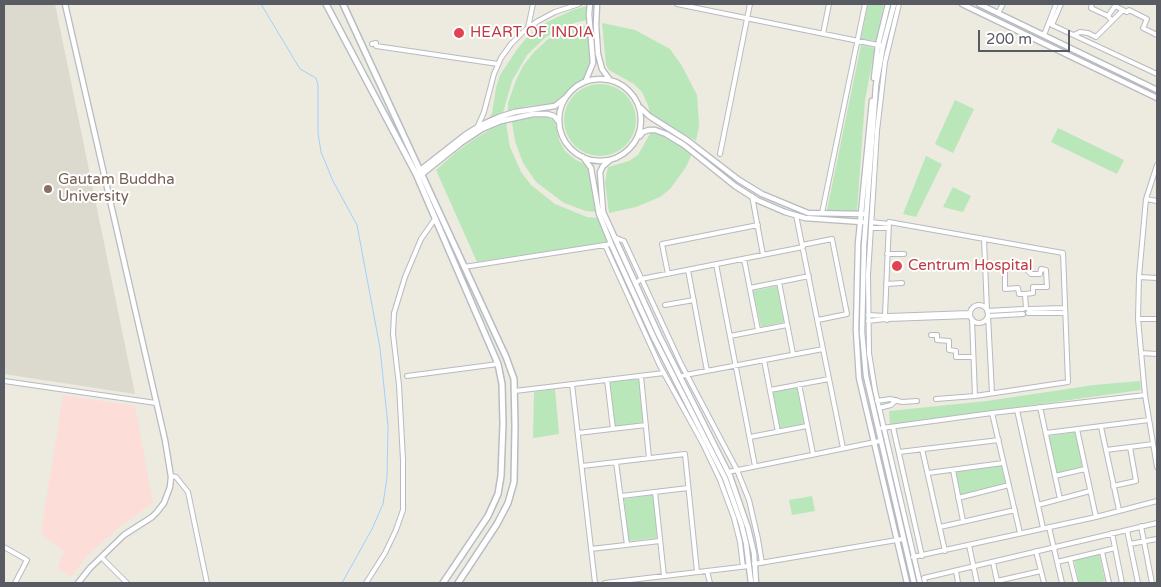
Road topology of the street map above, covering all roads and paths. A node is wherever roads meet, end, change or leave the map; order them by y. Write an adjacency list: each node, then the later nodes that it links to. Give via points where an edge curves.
1 (65, 4): 135 (street)
2 (326, 4): 53 (main road)
3 (343, 4): 53 (main road)
4 (533, 4): 30 (street)
5 (579, 4): 22 (street)
6 (590, 4): 41 (street, via 593,63)
7 (597, 4): 40 (street, via 598,54 602,69)
8 (679, 4): 24 (street)
9 (714, 4): 24 (street)
10 (750, 4): 27 (street)
11 (830, 4): 31 (street)
12 (865, 4): 35 (street)
13 (888, 4): 37 (street)
14 (894, 4): 29 (street)
15 (899, 4): 29 (street)
16 (962, 4): 44 (street)
17 (979, 4): 25 (street)
18 (1003, 4): 25 (street)
19 (1056, 4): 32 (street)
20 (1061, 4): 33 (street, via 1052,25)
21 (1092, 4): 26 (street, via 1092,8)
22 (567, 6): 30 (street)
23 (1123, 10): 26 (street, via 1115,6); 28 (street); 34 (street, via 1147,19 1143,28)
24 (712, 11): 27 (street)
25 (998, 13): 32 (street)
26 (1108, 16): 28 (street)
27 (748, 18): 31 (street); 49 (street)
28 (1112, 21): 33 (street, via 1096,37 1080,32)
29 (891, 23): 37 (street); 63 (street)
30 (528, 28): 38 (street, via 511,44)
31 (823, 34): 35 (street)
32 (1044, 35): 42 (street)
33 (1074, 35): 39 (street)
34 (1157, 35)
35 (857, 41): 37 (street); 57 (street)
36 (372, 44): 38 (street)
37 (880, 46): 58 (street); 59 (street)
38 (498, 64): 47 (street)
39 (1157, 74)
40 (610, 80): 41 (street); 45 (street, via 623,85)
41 (586, 81): 43 (street)
42 (1157, 90)
43 (567, 95): 46 (street, via 560,108); 47 (street, via 555,106 515,112)
44 (1157, 98)
45 (641, 108): 48 (street); 57 (street, via 762,194 801,210)
46 (559, 122): 50 (street, via 568,146); 53 (street, via 547,114 501,121 482,129)
47 (477, 128): 53 (street)
48 (637, 138): 51 (street, via 633,146); 54 (street, via 649,130 666,134)
49 (720, 154)
50 (583, 157): 51 (street); 69 (street, via 591,168 599,214)
51 (610, 160): 67 (street, via 603,166 599,182 603,212)
52 (1157, 165): 55 (street)
53 (419, 174): 61 (main road); 77 (main road)
54 (752, 196): 60 (street); 64 (street)
55 (1146, 199): 56 (street); 81 (street)
56 (1157, 201)
57 (822, 213): 58 (street)
58 (860, 214): 59 (street); 62 (street)
59 (866, 214): 63 (street)
60 (796, 215): 62 (street); 71 (street)
61 (435, 218): 112 (main road); 235 (street, via 421,239 394,313 403,510 385,554)
62 (860, 221): 63 (street); 155 (street, via 856,330 859,378)
63 (868, 222): 65 (street); 66 (street); 147 (street, via 862,332 866,376)
64 (758, 226): 74 (street); 79 (street, via 662,244)
65 (889, 226): 66 (street); 68 (street, via 889,222); 72 (street)
66 (871, 228): 95 (street)
67 (613, 237): 83 (street, via 624,241); 84 (street)
68 (984, 239): 93 (street, via 1063,253); 94 (street)
69 (611, 244): 70 (street); 115 (street)
70 (605, 245): 77 (street); 116 (street)
71 (802, 246): 74 (street); 80 (street); 100 (street, via 832,239 847,314)
72 (888, 254): 73 (street); 86 (street)
73 (904, 254)
74 (764, 255): 75 (street)
75 (744, 259): 76 (street); 88 (street)
76 (716, 264): 78 (street); 105 (street)
77 (464, 267): 127 (main road, via 506,357)
78 (688, 270): 79 (street); 90 (street)
79 (668, 274): 83 (street)
80 (809, 276): 85 (street); 100 (street)
81 (1139, 277): 82 (street); 98 (street)
82 (1157, 278)
83 (641, 279): 84 (street); 117 (street)
84 (636, 282): 120 (street)
85 (779, 282): 88 (street); 102 (street)
86 (886, 284): 87 (street); 97 (street)
87 (902, 284)
88 (750, 288): 103 (street)
89 (1025, 294): 89 (street, via 1033,293 1033,287 1046,287 1046,270 1031,274 1023,266 1005,266 1005,289 1018,288 1019,294); 92 (street)
90 (694, 300): 91 (street); 114 (street)
91 (665, 305)
92 (1026, 311): 93 (street); 94 (street)
93 (1065, 311): 128 (street, via 1068,382)
94 (988, 313): 96 (street, via 985,321 980,323); 96 (street, via 984,306 978,305 973,308); 128 (street)
95 (868, 315): 97 (street); 101 (street)
96 (971, 316): 97 (street); 110 (street)
97 (886, 317): 101 (street)
98 (1138, 319): 99 (street); 108 (street)
99 (1157, 319)
100 (818, 320): 106 (street)
101 (868, 321): 133 (street, via 871,370)
102 (787, 325): 103 (street); 107 (street)
103 (758, 330): 105 (street)
104 (931, 335): 110 (street, via 937,335 937,340 949,341 949,350 956,351 956,357)
105 (730, 336): 113 (street)
106 (823, 349): 107 (street); 121 (street)
107 (793, 354): 111 (street)
108 (1141, 354): 109 (street); 129 (street)
109 (1157, 354)
110 (973, 357): 130 (street)
111 (764, 360): 113 (street); 126 (street)
112 (498, 364): 118 (street); 236 (main road, via 503,424 498,494 488,516)
113 (736, 366): 114 (street); 152 (street)
114 (708, 371): 117 (street)
115 (672, 372): 116 (street); 220 (street, via 725,478)
116 (664, 373): 119 (street); 222 (street, via 724,490 740,542)
117 (687, 375): 120 (street); 170 (street)
118 (407, 376)
119 (641, 376): 122 (street); 141 (street)
120 (680, 376): 172 (street)
121 (829, 378): 125 (street); 158 (street)
122 (607, 380): 124 (street); 146 (street)
123 (4, 381): 135 (street)
124 (572, 384): 127 (street); 151 (street)
125 (799, 384): 126 (street); 142 (street)
126 (770, 390): 149 (street)
127 (515, 391): 237 (main road, via 514,482 508,503)
128 (992, 393): 130 (street)
129 (1145, 395): 136 (street); 140 (street)
130 (974, 396): 131 (street)
131 (936, 399)
132 (896, 400): 133 (street); 134 (street); 137 (street)
133 (878, 401): 137 (street)
134 (917, 401)
135 (156, 402): 174 (street)
136 (1040, 407): 138 (street); 150 (street)
137 (879, 408): 145 (street)
138 (1017, 410): 139 (street); 185 (street)
139 (992, 413): 143 (street); 153 (street)
140 (1149, 420): 144 (street); 156 (street)
141 (646, 425): 146 (street); 163 (street)
142 (807, 426): 149 (street); 162 (street)
143 (893, 427): 145 (street); 161 (street)
144 (1101, 427): 148 (street); 160 (street)
145 (884, 428): 147 (street); 215 (street)
146 (613, 429): 151 (street)
147 (877, 429): 154 (street)
148 (1077, 429): 150 (street); 169 (street)
149 (778, 432): 152 (street)
150 (1046, 433): 175 (street)
151 (578, 434): 166 (street)
152 (750, 437): 167 (street)
153 (999, 440): 159 (street); 165 (street)
154 (880, 441): 155 (street); 198 (street)
155 (874, 442): 158 (street); 200 (street)
156 (1153, 444): 157 (street); 168 (street)
157 (1130, 447): 160 (street); 177 (street, via 1136,481)
158 (843, 448): 162 (street)
159 (922, 449): 161 (street); 173 (street)
160 (1106, 450): 177 (street)
161 (899, 452): 213 (street)
162 (813, 454): 167 (street)
163 (649, 458): 164 (street); 178 (street, via 684,454)
164 (616, 462): 166 (street); 181 (street)
165 (1004, 463): 171 (street); 176 (street)
166 (582, 466): 209 (street)
167 (755, 466): 170 (street)
168 (1157, 467)
169 (1085, 469): 175 (street); 179 (street)
170 (737, 470): 172 (street); 219 (street, via 748,500)
171 (952, 470): 173 (street); 182 (street)
172 (728, 472): 220 (street, via 748,528)
173 (928, 473): 193 (street)
174 (171, 476): 214 (street, via 164,503 152,517 124,534); 234 (street, via 176,477 188,492)
175 (1055, 476): 183 (street)
176 (1009, 485): 182 (street); 186 (street)
177 (1113, 486): 187 (street)
178 (688, 488): 180 (street); 226 (street)
179 (1090, 491): 183 (street); 188 (street)
180 (655, 492): 181 (street); 201 (street)
181 (621, 496): 204 (street)
182 (958, 498): 189 (street)
183 (1060, 499): 185 (street)
184 (1157, 501): 187 (street)
185 (1038, 505): 194 (street)
186 (1015, 510): 189 (street); 196 (street)
187 (1119, 510): 188 (street)
188 (1096, 517): 191 (street)
189 (963, 522): 193 (street)
190 (1157, 523): 192 (street)
191 (1049, 526): 194 (street); 207 (street)
192 (1141, 526): 195 (street); 202 (street)
193 (940, 527): 210 (street)
194 (1043, 528): 196 (street)
195 (1127, 530): 197 (street); 203 (street)
196 (1020, 533): 205 (street)
197 (1112, 533): 207 (street); 208 (street)
198 (903, 539): 200 (street); 244 (street)
199 (1157, 539): 202 (street)
200 (896, 540): 219 (street); 243 (street)
201 (660, 541): 204 (street); 227 (street)
202 (1144, 541): 203 (street); 254 (street)
203 (1130, 544): 253 (street)
204 (627, 545): 209 (street)
205 (968, 545): 210 (street); 221 (street)
206 (4, 547): 231 (street, via 27,560)
207 (1053, 548): 211 (street); 218 (street)
208 (1115, 548): 212 (street); 230 (street)
209 (591, 549): 238 (street)
210 (945, 551): 213 (street)
211 (1036, 551): 217 (street); 225 (street)
212 (1102, 552): 216 (street); 252 (street)
213 (922, 556): 215 (street)
214 (101, 557): 232 (street); 233 (street)
215 (914, 557): 245 (street)
216 (1070, 559): 218 (street); 251 (street)
217 (993, 562): 221 (street); 229 (street)
218 (1057, 562): 250 (street)
219 (762, 563): 220 (street)
220 (752, 565): 222 (street); 241 (street); 242 (street)
221 (973, 566): 224 (street); 248 (street)
222 (743, 567): 223 (street)
223 (707, 571): 226 (street); 240 (street)
224 (956, 571): 246 (street, via 924,578); 247 (street)
225 (1041, 571): 229 (street); 249 (street)
226 (697, 572): 227 (street)
227 (664, 576): 228 (street)
228 (643, 581): 239 (street)
229 (997, 582)
230 (1121, 582): 252 (street)
231 (15, 583)
232 (78, 583)
233 (127, 583)
234 (207, 583)
235 (366, 583)
236 (443, 583)
237 (458, 583)
238 (595, 583)
239 (605, 583)
240 (710, 583)
241 (750, 583)
242 (756, 583)
243 (907, 583)
244 (914, 583)
245 (920, 583)
246 (925, 583)
247 (958, 583)
248 (977, 583)
249 (1044, 583)
250 (1062, 583)
251 (1076, 583)
252 (1108, 583)
253 (1138, 583)
254 (1152, 583)

